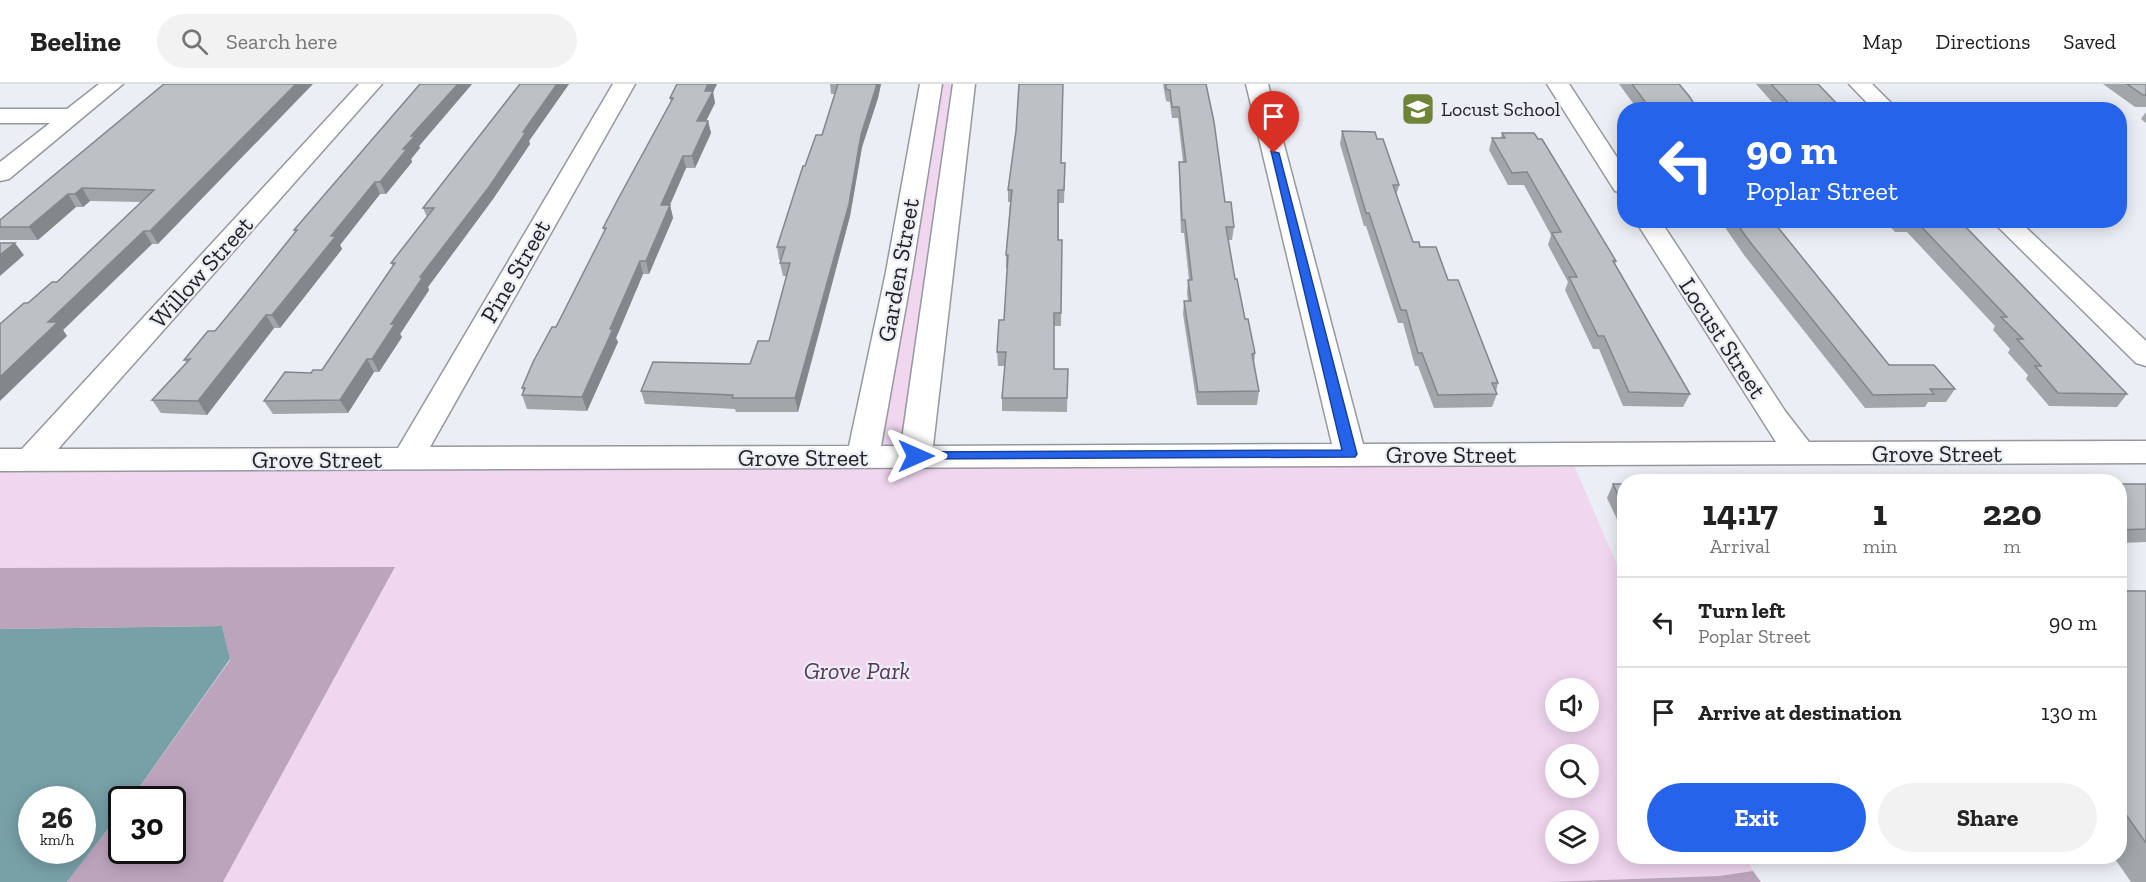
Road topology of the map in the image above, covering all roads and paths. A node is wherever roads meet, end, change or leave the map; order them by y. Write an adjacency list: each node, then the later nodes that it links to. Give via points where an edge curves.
1 (112, 84): 11 (street)
2 (372, 84): 22 (street, Willow Street)
3 (624, 84): 23 (street, Pine Street)
4 (931, 84): 20 (street, Garden Street)
5 (964, 84): 21 (street, Garden Street)
6 (1257, 84): 18 (street)
7 (1558, 84): 13 (street)
8 (1860, 84): 9 (street)
9 (1879, 102)
10 (0, 116): 11 (street)
11 (73, 116): 12 (street)
12 (0, 174)
13 (1617, 175)
14 (1652, 228): 19 (street, Locust Street)
15 (2011, 228): 16 (street)
16 (2146, 357)
17 (2146, 452): 19 (street, Grove Street)
18 (1350, 454): 19 (street, Grove Street); 21 (street, Grove Street)
19 (1801, 454)
20 (863, 456): 21 (street, Grove Street); 23 (street, Grove Street)
21 (916, 456)
22 (15, 459): 23 (street, Grove Street)
23 (407, 459)

